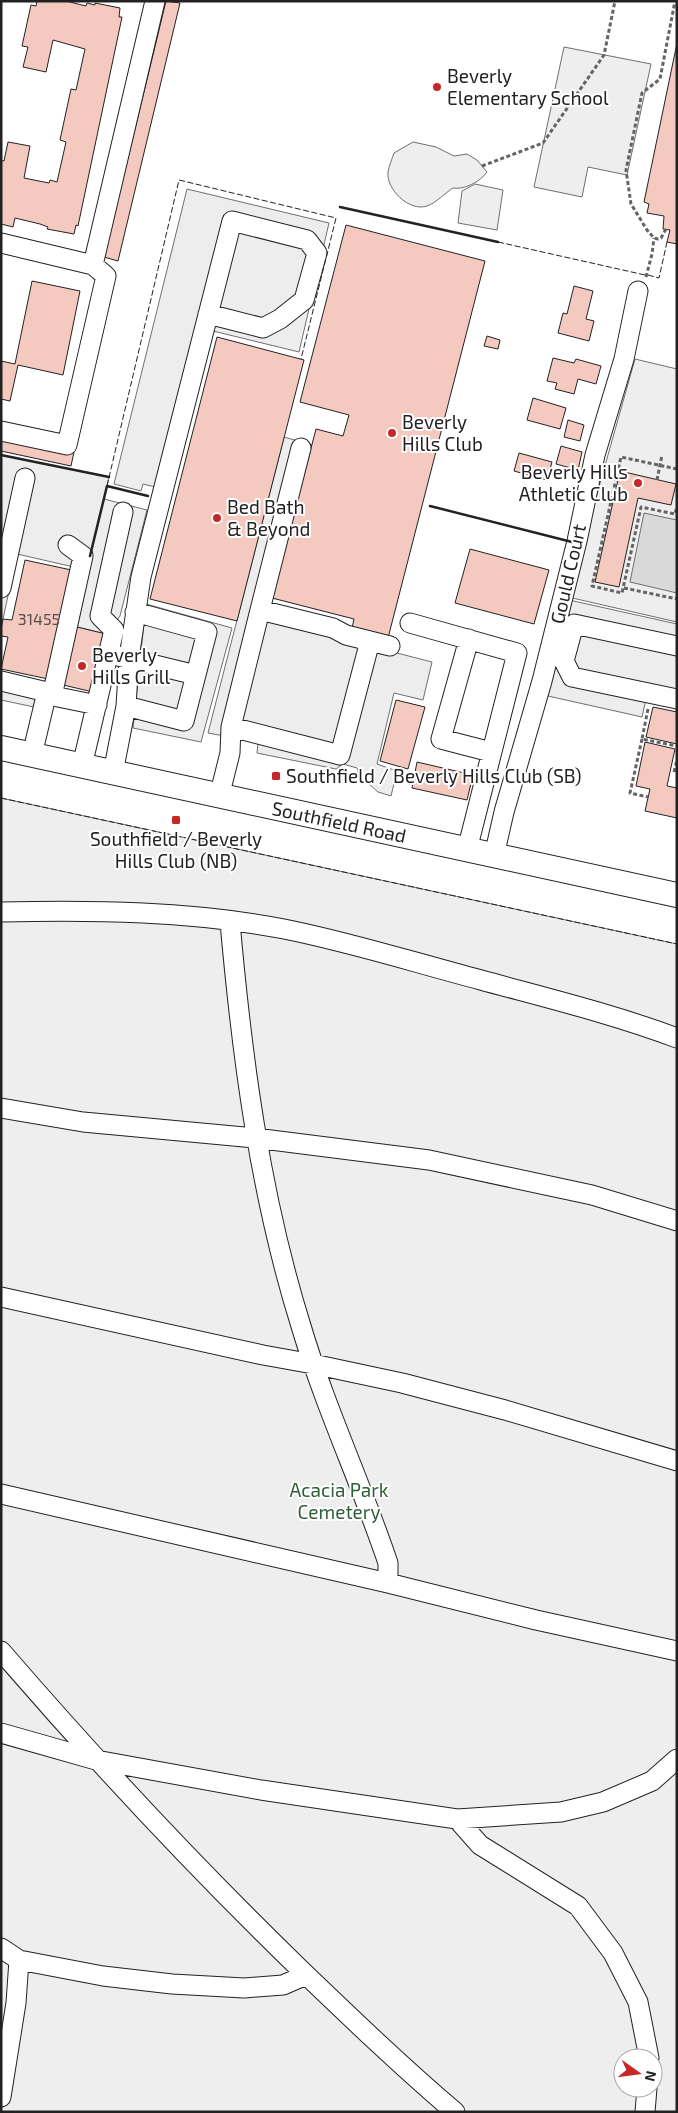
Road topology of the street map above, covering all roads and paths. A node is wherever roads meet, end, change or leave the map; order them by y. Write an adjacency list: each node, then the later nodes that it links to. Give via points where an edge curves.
1 (155, 1): 8 (street)
2 (615, 1): 4 (path, via 604,55 543,143)
3 (675, 1): 6 (path, via 660,79 642,93 626,170 630,204)
4 (482, 166)
5 (666, 229): 6 (path, via 661,238)
6 (654, 238): 9 (path, via 647,275)
7 (1, 243): 8 (street)
8 (93, 265): 11 (street, via 106,276 67,445)
9 (638, 291): 54 (street, Gould Court, via 624,359 595,455 545,671)
10 (208, 314): 10 (street, via 232,221 307,240 317,253 304,300 280,320 263,328); 26 (street)
11 (1, 431)
12 (301, 448): 25 (street)
13 (662, 455): 14 (path)
14 (660, 466): 15 (path); 17 (path); 23 (path, via 621,457 592,586 622,593)
15 (677, 470)
16 (26, 478): 22 (street)
17 (657, 480)
18 (677, 506): 20 (path)
19 (123, 512): 32 (street, via 100,616 114,630)
20 (676, 515): 23 (path, via 641,507)
21 (68, 545): 36 (street, via 83,556 54,687)
22 (1, 588)
23 (623, 588): 24 (path)
24 (677, 599)
25 (260, 610): 29 (street, via 332,628); 41 (street)
26 (135, 612): 33 (street); 34 (street, via 207,632)
27 (410, 623): 28 (street)
28 (469, 639): 45 (street, via 517,653); 45 (street, via 441,739)
29 (370, 642): 30 (street); 41 (street, via 340,755)
30 (390, 646)
31 (677, 646): 37 (street, via 574,624 564,661 572,677)
32 (109, 654): 33 (street); 39 (street)
33 (129, 658): 34 (street); 40 (street)
34 (196, 675): 40 (street, via 184,721)
35 (1, 681): 36 (street)
36 (47, 692): 39 (street); 46 (street)
37 (652, 693): 38 (street); 42 (path)
38 (677, 699)
39 (97, 705): 48 (street)
40 (126, 706): 50 (street)
41 (231, 727): 51 (street, via 230,753)
42 (642, 739): 43 (path); 52 (path, via 630,794)
43 (677, 746)
44 (1, 748): 46 (main road, Southfield Road)
45 (491, 752): 53 (street)
46 (32, 755): 48 (main road, Southfield Road)
47 (677, 760): 49 (path)
48 (82, 766): 50 (main road, Southfield Road)
49 (674, 772)
50 (113, 773): 51 (main road, Southfield Road)
51 (219, 797): 53 (main road, Southfield Road)
52 (648, 797)
53 (467, 850): 54 (main road, Southfield Road)
54 (494, 856): 55 (main road, Southfield Road)
55 (677, 895)
56 (1, 912): 57 (street, via 85,911 189,916)
57 (230, 922): 58 (street, via 283,929 358,947 540,996); 60 (street)
58 (677, 1038)
59 (1, 1108): 60 (street, via 84,1122)
60 (255, 1138): 61 (street, via 438,1162 592,1195); 63 (street, via 284,1265)
61 (677, 1221)
62 (1, 1297): 63 (street)
63 (313, 1364): 64 (street, via 463,1399); 66 (street, via 378,1533 388,1563)
64 (677, 1461)
65 (1, 1494): 66 (street)
66 (388, 1584): 68 (street)
67 (1, 1651): 71 (street)
68 (677, 1651)
69 (1, 1733): 71 (street)
70 (677, 1759): 72 (street, via 652,1781 603,1802 561,1812)
71 (96, 1760): 72 (street, via 261,1790); 75 (street)
72 (457, 1819): 76 (street, via 480,1845 578,1906 613,1953 638,2002)
73 (1, 1948): 74 (street)
74 (20, 1960): 75 (street, via 103,1976 198,1986 244,1988 283,1985); 77 (street)
75 (306, 1975): 79 (street)
76 (647, 2048)
77 (1, 2097)
78 (646, 2098): 80 (street)
79 (456, 2112)
80 (644, 2112)

